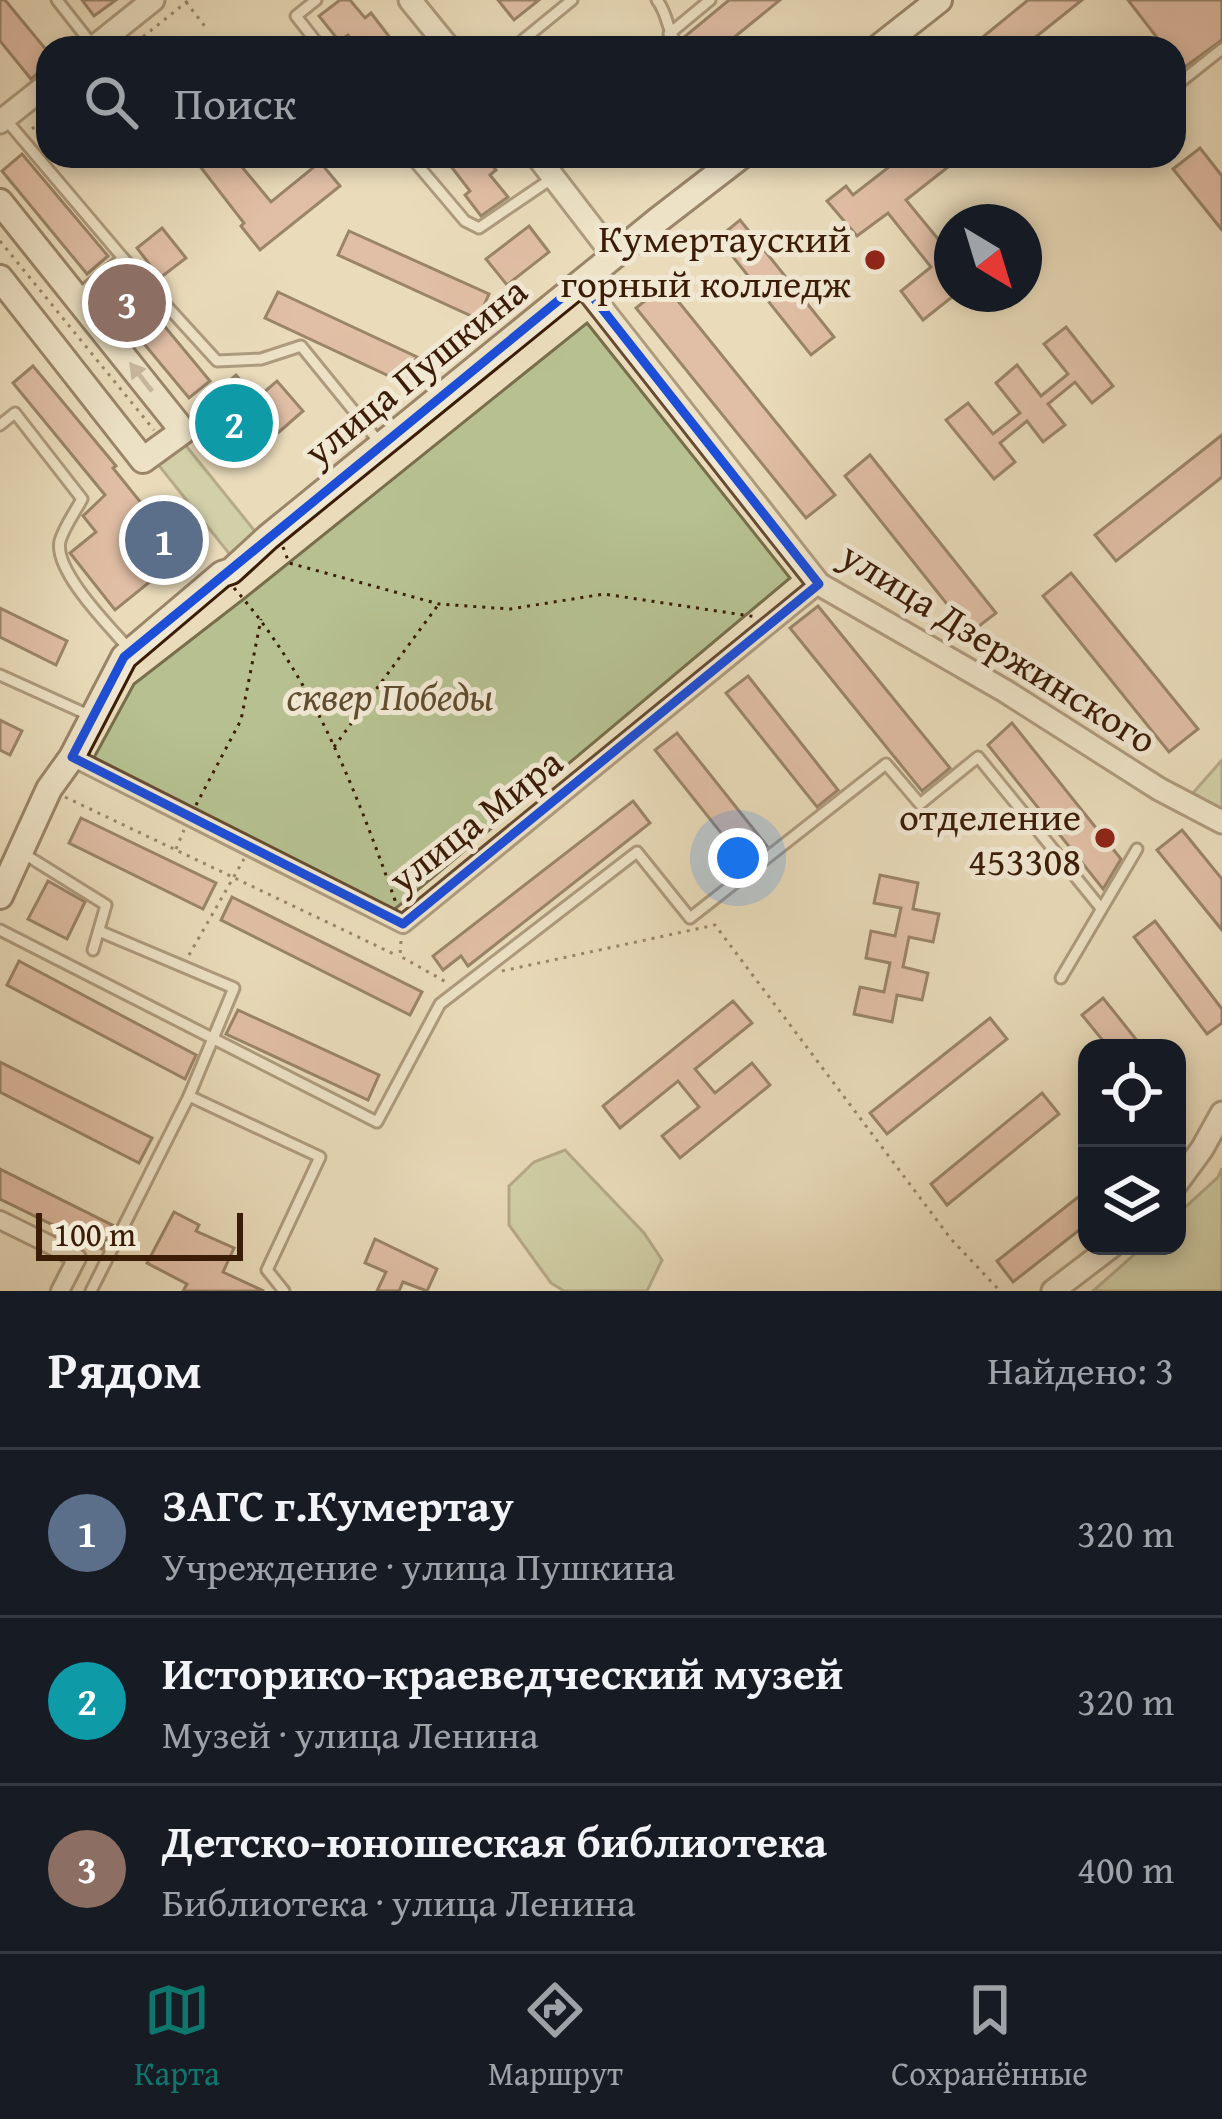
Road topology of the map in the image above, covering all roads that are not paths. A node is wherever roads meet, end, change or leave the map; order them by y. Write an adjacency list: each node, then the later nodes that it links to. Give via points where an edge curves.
1 (57, 0): 10 (lane)
2 (153, 0): 11 (street)
3 (316, 0): 12 (lane, via 296,16)
4 (410, 0): 13 (street)
5 (572, 0): 14 (lane)
6 (657, 0): 9 (lane)
7 (710, 0): 9 (lane)
8 (939, 0): 15 (main road)
9 (669, 34)
10 (85, 36)
11 (109, 36)
12 (312, 36)
13 (439, 36)
14 (528, 36)
15 (893, 36)
16 (1222, 50): 17 (lane)
17 (1186, 78)
18 (36, 93): 19 (street)
19 (2, 118): 20 (lane)
20 (36, 156)
21 (46, 168): 28 (lane)
22 (420, 168): 25 (lane, via 479,228)
23 (547, 168): 25 (street)
24 (726, 168): 27 (main road, улица Пушкина)
25 (554, 177): 27 (street)
26 (0, 202): 31 (main road)
27 (614, 256): 30 (main road, улица Пушкина)
28 (123, 259): 31 (lane); 33 (lane, via 217,361 301,346)
29 (0, 278): 31 (main road, one-way to 31, via 143,460 183,430)
30 (581, 282): 33 (main road, улица Пушкина); 34 (street, улица Дзержинского)
31 (77, 296)
32 (0, 425): 35 (lane, via 15,413 82,499 59,544 62,560)
33 (382, 446): 35 (main road, улица Пушкина)
34 (819, 584): 38 (street, улица Мира, via 403,924); 39 (street, улица Дзержинского)
35 (131, 651): 37 (main road, улица Пушкина)
36 (0, 675): 37 (lane)
37 (93, 717): 38 (main road, улица Пушкина)
38 (72, 757): 41 (main road, улица Пушкина)
39 (1222, 822)
40 (1137, 849): 43 (lane)
41 (21, 852): 42 (main road, улица Пушкина); 45 (lane, via 106,905)
42 (0, 896)
43 (1100, 908): 47 (lane); 48 (lane, via 978,757 920,804 886,764 690,918 637,852 440,1004 377,1122)
44 (0, 930): 48 (lane)
45 (99, 932): 46 (lane); 48 (lane, via 235,988)
46 (93, 950)
47 (1061, 978)
48 (212, 1040): 49 (lane)
49 (190, 1096): 55 (lane); 56 (lane, via 320,1157 267,1270)
50 (1222, 1113): 51 (street)
51 (1186, 1171)
52 (0, 1220): 54 (street, via 77,1258)
53 (1100, 1255): 57 (street)
54 (60, 1291)
55 (92, 1291)
56 (284, 1291)
57 (1053, 1291)

